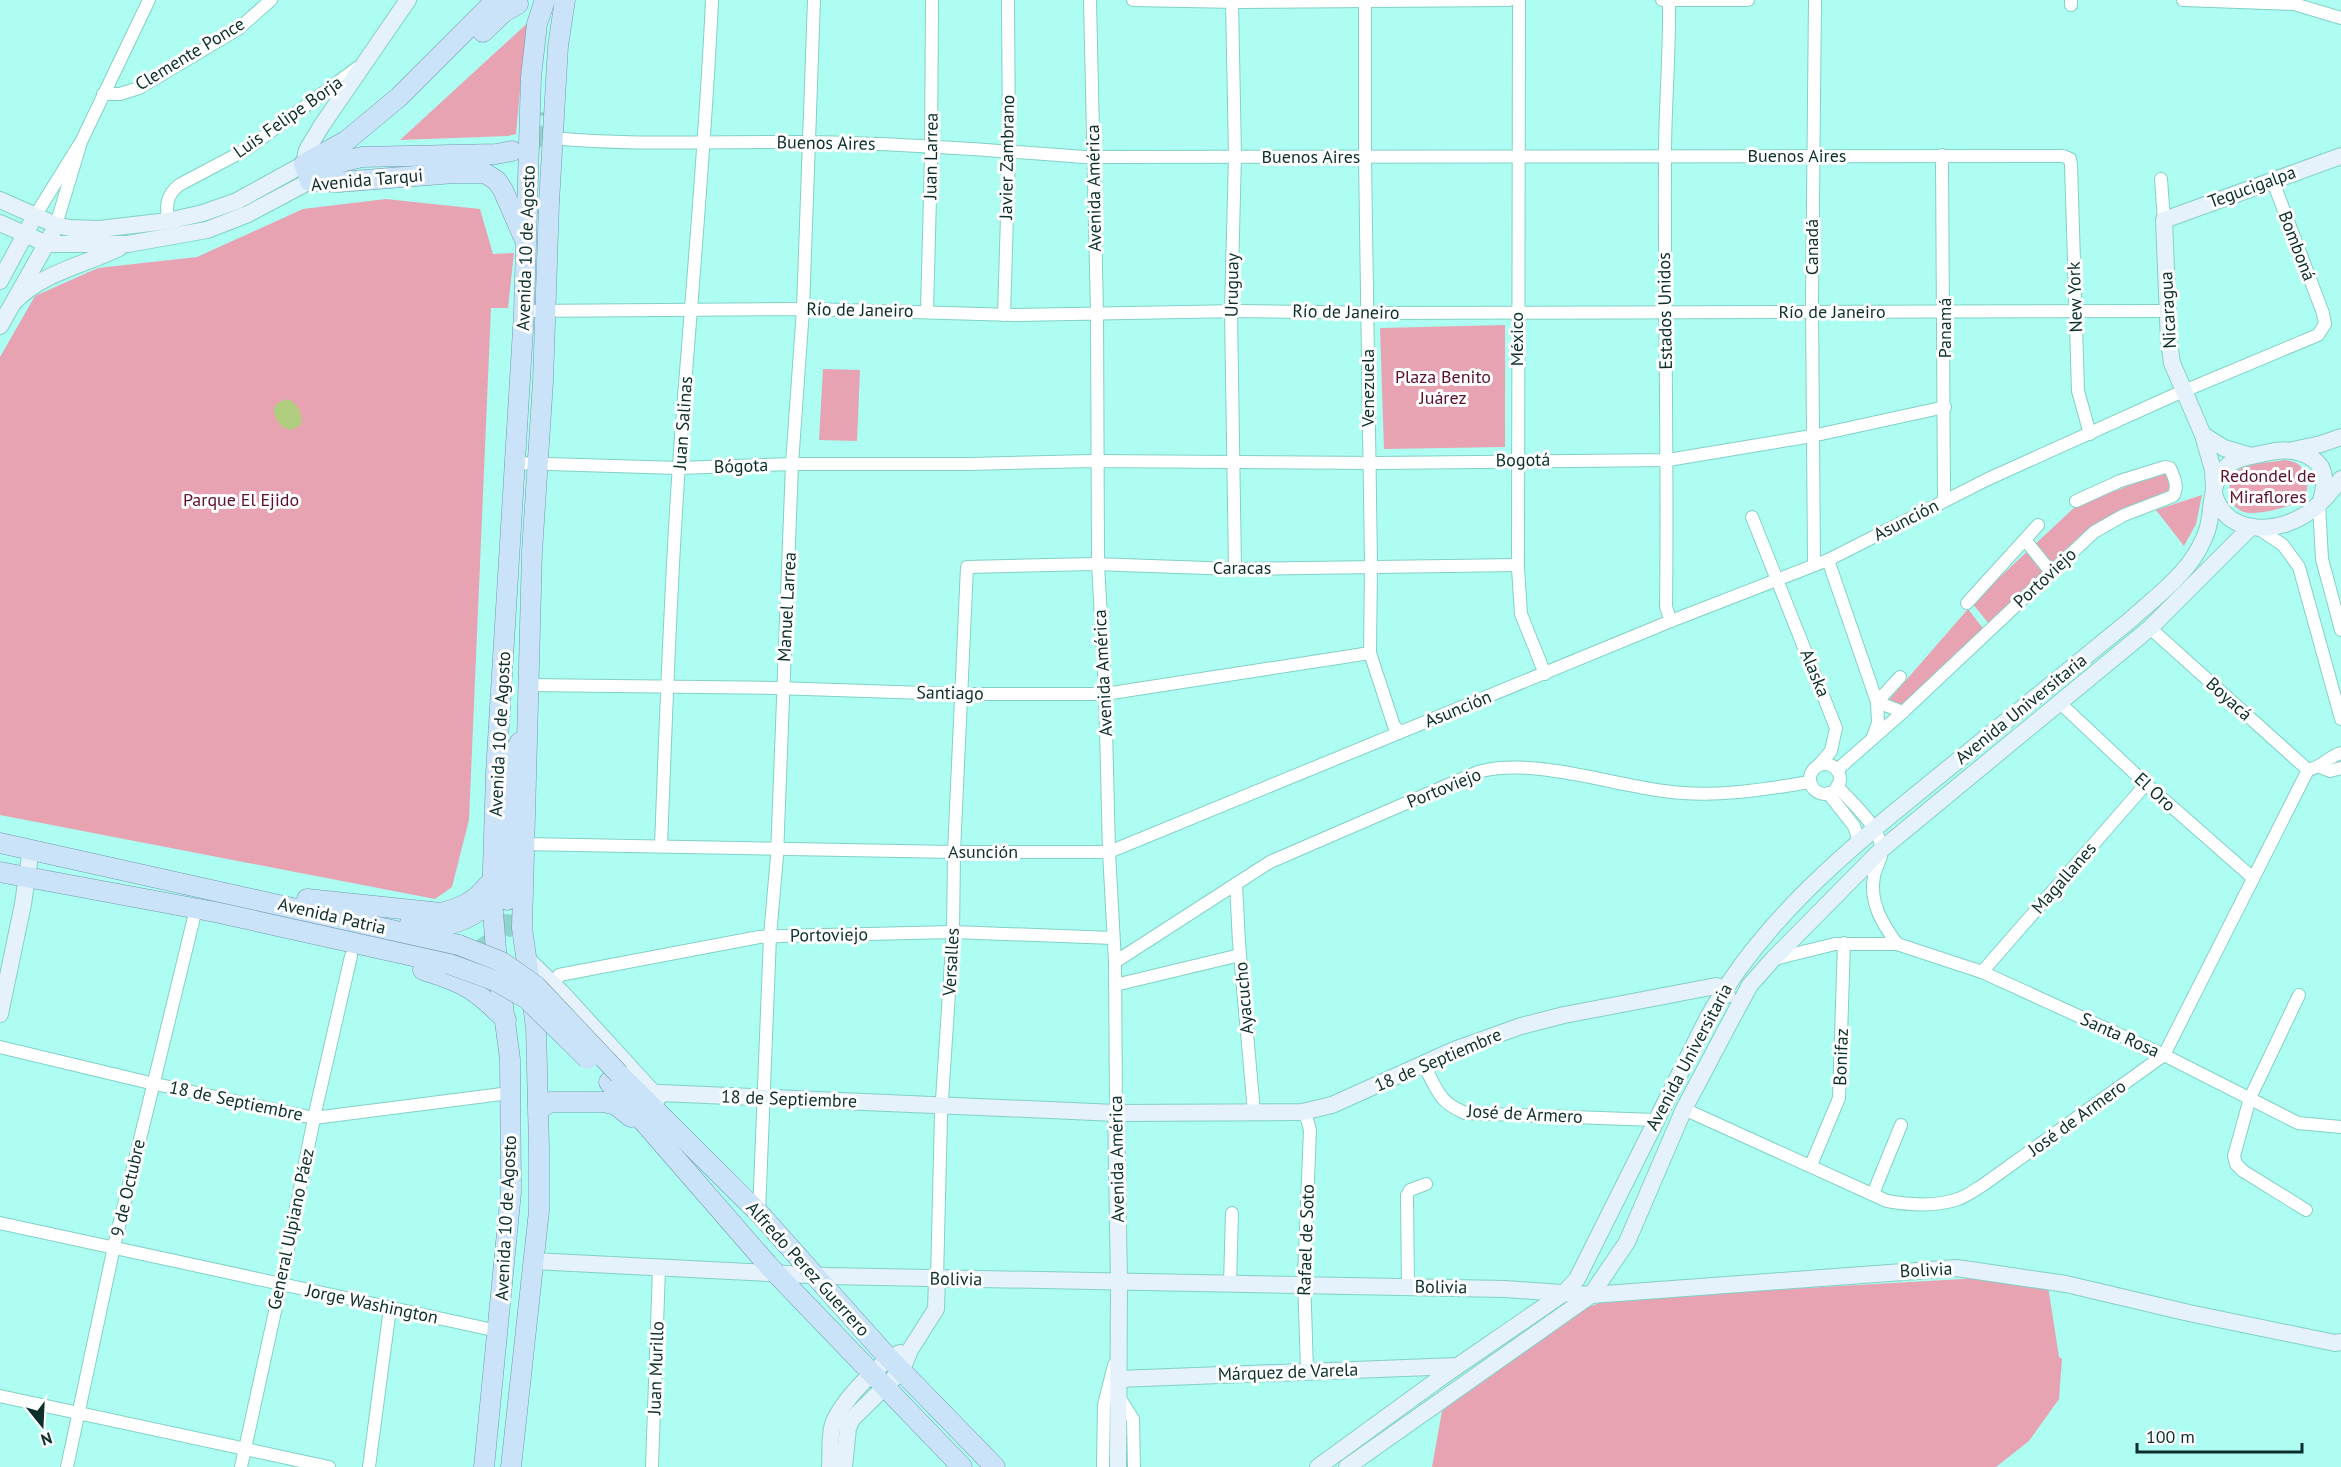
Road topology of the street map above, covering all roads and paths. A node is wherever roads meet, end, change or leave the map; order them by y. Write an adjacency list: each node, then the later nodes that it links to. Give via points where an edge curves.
1 (149, 0): 27 (street)
2 (271, 0): 27 (street, Clemente Ponce, via 238,29 139,88)
3 (408, 0): 26 (street, Luis Felipe Borja)
4 (496, 0): 30 (main road, Avenida Tarqui, via 399,97)
5 (545, 0): 58 (main road, Avenida 10 de Agosto, via 537,24 531,77)
6 (553, 0): 28 (main road, via 542,54)
7 (564, 0): 29 (main road, Avenida 10 de Agosto)
8 (712, 0): 31 (street, Juan Salinas)
9 (814, 0): 33 (street, Manuel Larrea)
10 (932, 0): 34 (street, Juan Larrea)
11 (1008, 0): 36 (street, Javier Zambrano)
12 (1090, 0): 43 (street, Avenida América)
13 (1133, 0): 23 (street)
14 (1509, 0): 21 (street)
15 (1519, 0): 40 (street, México)
16 (1662, 0): 17 (street)
17 (1669, 0): 18 (street); 37 (street, Estados Unidos)
18 (1748, 0)
19 (1815, 0): 41 (street, Canadá)
20 (2183, 0): 22 (street)
21 (1365, 1): 23 (street); 44 (street, Venezuela)
22 (2209, 1): 25 (street, via 2294,3)
23 (1232, 2): 39 (street, Uruguay)
24 (518, 4): 30 (main road, via 504,12 393,118)
25 (2341, 18)
26 (365, 62): 46 (street, Avenida Tarqui, via 307,150); 52 (street, Luis Felipe Borja, via 247,149 169,193)
27 (103, 94): 32 (street)
28 (540, 112)
29 (553, 138): 31 (street, Buenos Aires); 68 (main road, Avenida 10 de Agosto)
30 (346, 141): 46 (main road, Avenida Tarqui)
31 (704, 141): 33 (street, Buenos Aires); 62 (street, Juan Salinas)
32 (81, 142): 50 (street); 54 (street)
33 (810, 142): 34 (street, Buenos Aires); 61 (street, Manuel Larrea)
34 (931, 146): 36 (street, Buenos Aires); 64 (street, Juan Larrea)
35 (512, 151): 46 (main road, via 362,157)
36 (1009, 151): 43 (street, Buenos Aires); 76 (street, Javier Zambrano)
37 (1665, 155): 40 (street, Buenos Aires); 41 (street, Buenos Aires); 66 (street, Estados Unidos)
38 (1942, 155): 41 (street, Buenos Aires); 45 (street, Buenos Aires); 72 (street, Panamá)
39 (1234, 156): 43 (street, Buenos Aires); 44 (street, Buenos Aires); 65 (street, Uruguay)
40 (1517, 156): 44 (street, Buenos Aires); 70 (street, México)
41 (1813, 156): 71 (street, Canadá)
42 (2341, 156): 48 (street, Tegucigalpa)
43 (1093, 157): 74 (street, Avenida América)
44 (1365, 157): 69 (street, Venezuela)
45 (2070, 159): 73 (street, New York)
46 (307, 173): 52 (street, Avenida Tarqui, via 203,213); 57 (street, Avenida Tarqui, via 248,214 207,230); 58 (main road, Avenida Tarqui, via 339,182 485,173 503,190)
47 (2161, 179): 51 (street, Nicaragua)
48 (2272, 179): 51 (street, Tegucigalpa); 75 (street, Bomboná)
49 (0, 200): 50 (street, Avenida Tarqui)
50 (35, 216): 54 (street, Avenida Tarqui); 55 (street)
51 (2164, 220): 67 (street, Nicaragua)
52 (168, 221): 54 (street, Avenida Tarqui, via 99,229)
53 (0, 223): 55 (street, Avenida Tarqui)
54 (56, 225): 56 (street)
55 (25, 235): 56 (street, Avenida Tarqui); 59 (street)
56 (47, 244): 57 (street, Avenida Tarqui); 60 (street)
57 (128, 244): 60 (street, via 42,279)
58 (527, 244): 63 (main road, Avenida 10 de Agosto)
59 (0, 281)
60 (14, 302): 77 (street)
61 (802, 309): 62 (street, Río de Janeiro); 64 (street, Río de Janeiro); 94 (street, Manuel Larrea)
62 (691, 310): 68 (street, Río de Janeiro); 93 (street, Juan Salinas)
63 (524, 311): 68 (street, Río de Janeiro); 90 (main road, Avenida 10 de Agosto)
64 (927, 311): 76 (street, Río de Janeiro)
65 (1231, 311): 69 (street, Río de Janeiro); 74 (street, Río de Janeiro); 91 (street, Uruguay)
66 (1664, 311): 70 (street, Río de Janeiro); 71 (street, Río de Janeiro); 88 (street, Estados Unidos)
67 (2167, 311): 73 (street, Río de Janeiro); 78 (street, Nicaragua, via 2172,363)
68 (545, 312): 86 (main road, Avenida 10 de Agosto)
69 (1368, 312): 70 (street, Río de Janeiro); 92 (street, Venezuela)
70 (1517, 312): 87 (street, México)
71 (1812, 312): 72 (street, Río de Janeiro); 81 (street, Canadá)
72 (1945, 312): 73 (street, Río de Janeiro); 79 (street, Panamá)
73 (2076, 312): 80 (street, New York, via 2078,391)
74 (1097, 313): 76 (street, Río de Janeiro); 89 (street, Avenida América)
75 (2323, 313): 78 (street, Asunción, via 2325,326 2318,335)
76 (1004, 315)
77 (0, 326)
78 (2183, 392): 80 (street, Asunción); 82 (street, Nicaragua)
79 (1945, 408): 81 (street, Bogotá); 97 (street, Panamá)
80 (2090, 434): 97 (street, Asunción)
81 (1812, 435): 88 (street, Bogotá); 107 (street, Canadá)
82 (2203, 435): 85 (street, via 2224,448); 96 (street, Nicaragua)
83 (2341, 437): 84 (street)
84 (2291, 450): 85 (street); 99 (street, via 2311,457 2321,470 2325,485)
85 (2252, 456): 96 (street, via 2226,467)
86 (538, 460): 90 (street, Bógota); 93 (street, Bógota); 120 (main road, Avenida 10 de Agosto)
87 (1518, 460): 88 (street, Bogotá); 92 (street, Bogotá); 106 (street, México)
88 (1668, 460): 114 (street, Estados Unidos, via 1666,607)
89 (1097, 461): 91 (street, Bogotá); 94 (street, Bógota); 105 (street, Avenida América)
90 (515, 463): 129 (main road, Avenida 10 de Agosto)
91 (1234, 463): 92 (street, Bogotá); 110 (street, Uruguay)
92 (1369, 463): 109 (street, Venezuela)
93 (679, 464): 94 (street, Bógota); 121 (street, Juan Salinas)
94 (792, 464): 122 (street, Manuel Larrea)
95 (2341, 479): 99 (street)
96 (2214, 491): 102 (street, via 2217,506 2224,514); 141 (street, Avenida Universitaria, via 2208,529 2200,546 2169,585)
97 (1944, 500): 104 (street, Asunción)
98 (2076, 501): 111 (street, Portoviejo, via 2165,467 2170,468 2176,486 2173,496 2124,515 2094,532)
99 (2320, 503): 102 (street, via 2290,522); 116 (street, via 2322,558)
100 (1752, 517): 112 (street, Alaska)
101 (2038, 525): 103 (street)
102 (2253, 527): 115 (street, Avenida Universitaria); 128 (street, via 2283,545 2299,567)
103 (2025, 540): 111 (street); 113 (street)
104 (1828, 560): 107 (street, Asunción); 125 (street)
105 (1098, 564): 108 (street, Caracas); 110 (street, Caracas); 124 (street, Avenida América)
106 (1518, 565): 109 (street, Caracas); 118 (street, México, via 1521,614)
107 (1814, 566): 112 (street, Asunción)
108 (967, 567): 123 (street, Versalles)
109 (1371, 567): 110 (street, Caracas); 117 (street, Venezuela)
110 (1235, 568)
111 (2051, 572): 127 (street, Portoviejo)
112 (1777, 580): 114 (street, Asunción); 134 (street, Alaska, via 1836,728 1831,751)
113 (1967, 603)
114 (1671, 621): 118 (street, Asunción)
115 (2150, 628): 126 (street, Avenida Universitaria); 135 (street, Boyacá)
116 (2341, 630)
117 (1370, 653): 124 (street, Santiago); 131 (street, Venezuela, via 1394,726)
118 (1545, 674): 131 (street, Asunción)
119 (1900, 677): 125 (street)
120 (528, 685): 121 (street, Santiago); 130 (main road, Avenida 10 de Agosto)
121 (667, 687): 122 (street, Santiago); 145 (street, Juan Salinas)
122 (786, 692): 123 (street, Santiago); 146 (street, Manuel Larrea)
123 (961, 694): 124 (street, Santiago); 149 (street, Versalles)
124 (1105, 694): 150 (street, Avenida América)
125 (1877, 702): 127 (street); 132 (street, via 1878,723)
126 (2060, 702): 139 (street, El Oro); 148 (street, Avenida Universitaria)
127 (1904, 712): 132 (street, Portoviejo)
128 (2341, 719)
129 (500, 722): 130 (main road); 154 (main road, Avenida 10 de Agosto)
130 (527, 725): 144 (main road, Avenida 10 de Agosto); 158 (main road, via 514,754 508,791)
131 (1401, 732): 150 (street, Asunción)
132 (1870, 743): 137 (street, Portoviejo)
133 (2341, 753): 135 (street, José de Armero, via 2327,757)
134 (1819, 765): 137 (street); 138 (street)
135 (2314, 768): 136 (street); 153 (street, José de Armero)
136 (2341, 768)
137 (1837, 770): 140 (street, via 1839,778)
138 (1810, 782): 140 (street, via 1819,792); 155 (street, Portoviejo, via 1702,794 1529,768 1494,768 1270,862)
139 (2146, 784): 153 (street, El Oro); 171 (street, Magallanes)
140 (1833, 790): 141 (street); 142 (street)
141 (1874, 829): 142 (street, Avenida Universitaria); 148 (street)
142 (1859, 842): 174 (street, Avenida Universitaria, via 1798,900)
143 (0, 843): 147 (main road, Avenida Patria)
144 (524, 844): 145 (street, Asunción); 168 (main road, Avenida 10 de Agosto)
145 (661, 845): 146 (street, Asunción)
146 (777, 848): 149 (street, Asunción); 161 (street, Manuel Larrea)
147 (31, 849): 152 (street); 156 (main road, Avenida Patria)
148 (1882, 849): 164 (street, via 1873,894 1882,924); 169 (street, Avenida Universitaria)
149 (954, 852): 150 (street, Asunción); 160 (street, Versalles)
150 (1109, 852): 162 (street, Avenida América)
151 (0, 872): 152 (main road, Avenida Patria)
152 (27, 877): 159 (main road, Avenida Patria); 176 (street)
153 (2253, 878): 180 (street, José de Armero)
154 (493, 879): 157 (main road, via 479,896 461,908 441,913); 158 (main road, Avenida 10 de Agosto)
155 (1236, 884): 166 (street, Ayacucho); 170 (street, Portoviejo)
156 (195, 886): 157 (main road, via 239,887); 165 (main road, Avenida Patria)
157 (308, 899): 158 (main road, via 422,926 450,925 469,919)
158 (500, 900): 177 (main road, Avenida 10 de Agosto, via 497,962)
159 (206, 911): 165 (main road, Avenida Patria); 167 (main road, via 230,925); 183 (street, 9 de Octubre)
160 (953, 932): 161 (street, Portoviejo); 162 (street, Portoviejo); 188 (street, Versalles)
161 (770, 936): 172 (street, Portoviejo, via 560,975); 186 (street, Manuel Larrea)
162 (1113, 938): 170 (street, Avenida América)
163 (1845, 943): 164 (street, Santa Rosa); 169 (street, Santa Rosa); 199 (street, Bonifaz, via 1839,1098)
164 (1897, 944): 171 (street, Santa Rosa)
165 (452, 954): 182 (main road, Avenida Patria, bridge, via 527,999)
166 (1240, 955): 173 (street); 191 (street, Ayacucho)
167 (351, 956): 177 (main road, via 418,968 469,986); 194 (street, General Ulpiano Páez)
168 (525, 957): 172 (street); 189 (main road, Avenida 10 de Agosto, via 536,1027)
169 (1773, 959): 178 (street, Avenida Universitaria, via 1750,985)
170 (1115, 962): 173 (street, Avenida América)
171 (1982, 972): 180 (street, Santa Rosa)
172 (554, 985): 185 (street)
173 (1114, 985): 193 (street, Avenida América)
174 (1724, 988): 178 (street, via 1731,1008); 181 (street, 18 de Septiembre, via 1716,986 1564,1015 1521,1026); 195 (street, Avenida Universitaria)
175 (2299, 995): 187 (street)
176 (0, 1014)
177 (506, 1020): 184 (main road, Avenida 10 de Agosto)
178 (1730, 1022): 190 (street, Avenida Universitaria)
179 (0, 1047): 183 (street, 18 de Septiembre)
180 (2164, 1055): 187 (street, Santa Rosa); 201 (street, José de Armero, via 1958,1199 1907,1205)
181 (1432, 1060): 192 (street, 18 de Septiembre, via 1332,1105); 195 (street, José de Armero, via 1428,1073 1442,1099 1449,1107 1465,1113)
182 (613, 1077): 185 (main road, Alfredo Perez Guerrero); 198 (main road, Alfredo Perez Guerrero)
183 (153, 1083): 194 (street, 18 de Septiembre); 206 (street, 9 de Octubre)
184 (510, 1093): 194 (street, 18 de Septiembre); 222 (main road, Avenida 10 de Agosto, via 511,1191)
185 (645, 1093): 186 (street, 18 de Septiembre); 203 (main road, Alfredo Perez Guerrero, via 681,1136)
186 (764, 1098): 188 (street, 18 de Septiembre); 203 (street, Manuel Larrea)
187 (2250, 1098): 197 (street, Santa Rosa, via 2298,1123); 202 (street, via 2234,1156 2236,1164)
188 (942, 1106): 193 (street, 18 de Septiembre); 211 (street, Versalles)
189 (538, 1109): 198 (main road, via 551,1102 616,1105 656,1146); 207 (main road, Avenida 10 de Agosto, via 539,1211)
190 (1684, 1109): 199 (street, José de Armero); 219 (street, Avenida Universitaria, via 1628,1242)
191 (1254, 1112): 192 (street, 18 de Septiembre); 193 (street, 18 de Septiembre)
192 (1302, 1112): 215 (street, Rafael de Soto, via 1310,1130)
193 (1116, 1113): 212 (street, Avenida América)
194 (314, 1118): 213 (street, General Ulpiano Páez)
195 (1655, 1120): 218 (street, Avenida Universitaria, via 1593,1250)
196 (1901, 1125): 201 (street)
197 (2341, 1127)
198 (672, 1154): 209 (main road, Alfredo Perez Guerrero)
199 (1811, 1165): 201 (street, José de Armero)
200 (1426, 1184): 216 (street, via 1407,1195)
201 (1873, 1194)
202 (2306, 1210)
203 (759, 1213): 210 (main road, Alfredo Perez Guerrero)
204 (1232, 1213): 214 (street)
205 (0, 1223): 206 (street, Jorge Washington)
206 (114, 1247): 213 (street, Jorge Washington); 235 (street, 9 de Octubre)
207 (533, 1261): 208 (street, Bolivia); 242 (main road, Avenida 10 de Agosto)
208 (659, 1268): 209 (street, Bolivia); 243 (street, Juan Murillo)
209 (777, 1274): 210 (street, Bolivia); 229 (main road, Alfredo Perez Guerrero)
210 (814, 1275): 211 (street, Bolivia); 225 (main road, Alfredo Perez Guerrero)
211 (937, 1279): 212 (street, Bolivia); 225 (street, Versalles, via 936,1309 910,1350)
212 (1119, 1281): 214 (street, Bolivia); 224 (street, Avenida América)
213 (281, 1284): 220 (street, Jorge Washington); 236 (street, General Ulpiano Páez)
214 (1230, 1284): 215 (street, Bolivia)
215 (1304, 1284): 216 (street, Bolivia); 228 (street, Rafael de Soto)
216 (1408, 1287): 217 (street, Bolivia)
217 (1505, 1289): 218 (street, Bolivia); 221 (street, via 1523,1307)
218 (1564, 1293): 219 (street, Bolivia); 221 (street, Avenida Universitaria)
219 (1591, 1295): 223 (street, Bolivia, via 1957,1268 2066,1284 2188,1313); 234 (street, Avenida Universitaria)
220 (390, 1308): 222 (street, Jorge Washington); 240 (street)
221 (1520, 1322): 226 (street, Avenida Universitaria)
222 (498, 1331): 241 (main road, Avenida 10 de Agosto)
223 (2341, 1342)
224 (1118, 1347): 230 (street, Avenida América); 248 (street, Avenida América, via 1104,1405)
225 (896, 1364): 229 (street, Versalles); 247 (main road, Alfredo Perez Guerrero)
226 (1458, 1366): 227 (street, Márquez de Varela); 231 (street, Avenida Universitaria)
227 (1415, 1368): 228 (street, Márquez de Varela); 231 (street)
228 (1307, 1370): 230 (street, Márquez de Varela)
229 (879, 1379): 244 (street, Versalles, via 850,1398 833,1425); 245 (street, Versalles, via 848,1428); 246 (main road, Alfredo Perez Guerrero)
230 (1118, 1379): 233 (street, Avenida América)
231 (1427, 1388): 234 (street); 251 (street, Avenida Universitaria)
232 (0, 1396): 235 (street)
233 (1118, 1396): 249 (street, Avenida América); 250 (street, via 1133,1419)
234 (1427, 1408): 252 (street, Avenida Universitaria)
235 (79, 1413): 236 (street); 237 (street, 9 de Octubre)
236 (245, 1448): 238 (street, General Ulpiano Páez); 239 (street)
237 (67, 1467)
238 (241, 1467)
239 (329, 1467)
240 (369, 1467)
241 (484, 1467)
242 (511, 1467)
243 (652, 1467)
244 (831, 1467)
245 (844, 1467)
246 (962, 1467)
247 (995, 1467)
248 (1104, 1467)
249 (1118, 1467)
250 (1134, 1467)
251 (1318, 1467)
252 (1347, 1467)

